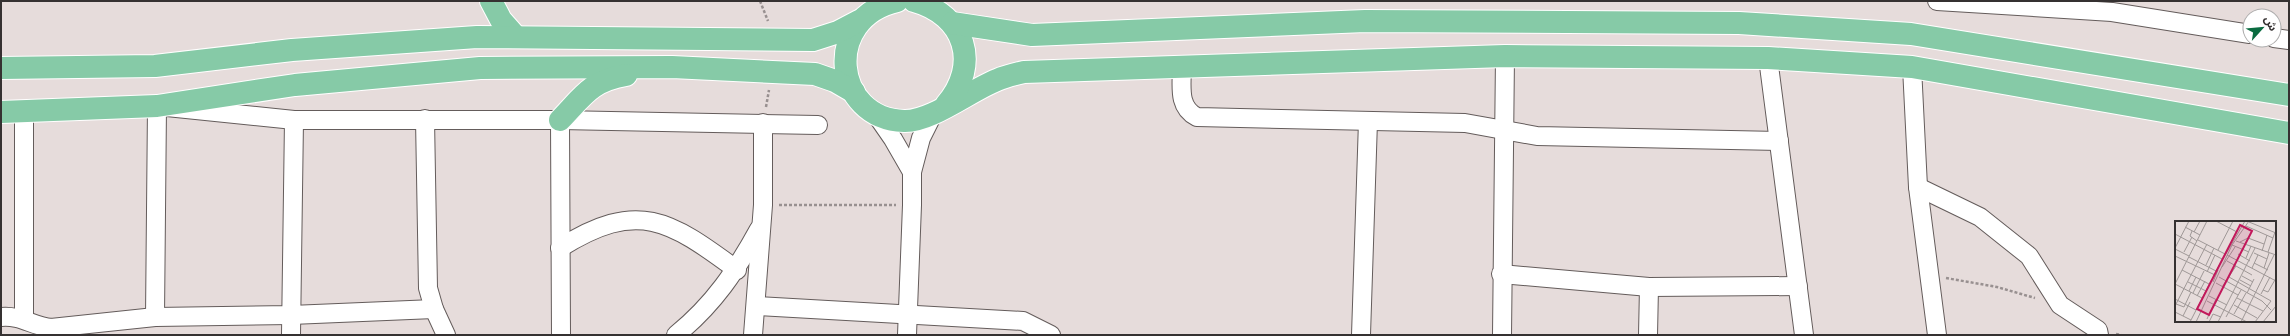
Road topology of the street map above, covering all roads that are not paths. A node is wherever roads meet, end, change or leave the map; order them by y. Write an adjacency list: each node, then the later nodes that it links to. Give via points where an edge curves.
1 (491, 1): 9 (main road, via 501,20)
2 (897, 1): 6 (main road, via 870,11)
3 (1937, 1): 5 (street)
4 (923, 2): 7 (main road)
5 (2112, 7): 8 (street)
6 (859, 21): 9 (main road, via 838,32 813,40); 16 (main road, via 851,33 845,55 847,78)
7 (952, 23): 17 (main road, via 1032,35 1364,21 1739,23 1911,34); 19 (main road, via 960,36 965,66 958,88)
8 (2242, 32)
9 (516, 37): 15 (main road, via 478,37 292,50 155,66)
10 (1505, 56): 11 (main road); 12 (main road); 29 (street)
11 (1768, 58): 14 (main road); 31 (street)
12 (1182, 66): 19 (main road, via 1024,72 997,80); 26 (street, via 1182,100 1187,110 1197,117)
13 (672, 67): 16 (main road, via 815,74 835,81); 18 (main road, via 480,68 295,86); 25 (main road, via 598,82)
14 (1912, 67): 30 (main road); 33 (street)
15 (1, 68)
16 (854, 92): 22 (main road, via 863,104)
17 (2289, 95)
18 (157, 106): 20 (main road); 24 (street); 45 (street)
19 (939, 110): 22 (main road, via 919,120 904,121 889,119); 32 (street, via 921,138)
20 (24, 111): 21 (main road); 46 (street)
21 (1, 112)
22 (875, 113): 32 (street)
23 (425, 119): 24 (street); 25 (street); 41 (street, via 428,288)
24 (294, 120): 42 (street)
25 (560, 120): 27 (street); 35 (street)
26 (1368, 121): 29 (street, via 1479,124); 55 (street)
27 (764, 123): 28 (street); 34 (street)
28 (818, 125)
29 (1504, 130): 31 (street, via 1537,136); 37 (street)
30 (2289, 133)
31 (1779, 141): 38 (street)
32 (912, 172): 43 (street)
33 (1918, 187): 59 (street); 60 (street, via 1980,217 2029,256 2060,305 2098,330)
34 (762, 225): 36 (street); 40 (street)
35 (560, 248): 36 (street, via 582,234 616,221 661,223 685,233); 50 (street)
36 (736, 270): 51 (street, via 699,316)
37 (1501, 274): 39 (street); 56 (street)
38 (1798, 286): 39 (street); 58 (street)
39 (1649, 287): 57 (street)
40 (756, 306): 43 (street); 52 (street)
41 (434, 309): 42 (street); 49 (street)
42 (291, 315): 45 (street); 48 (street)
43 (908, 315): 53 (street); 54 (street, via 1023,320)
44 (1, 316): 46 (street)
45 (155, 317): 47 (street)
46 (24, 319): 47 (street)
47 (51, 332)
48 (291, 335)
49 (446, 335)
50 (561, 335)
51 (676, 335)
52 (753, 335)
53 (907, 335)
54 (1051, 335)
55 (1361, 335)
56 (1502, 335)
57 (1648, 335)
58 (1804, 335)
59 (1938, 335)
60 (2099, 335)

